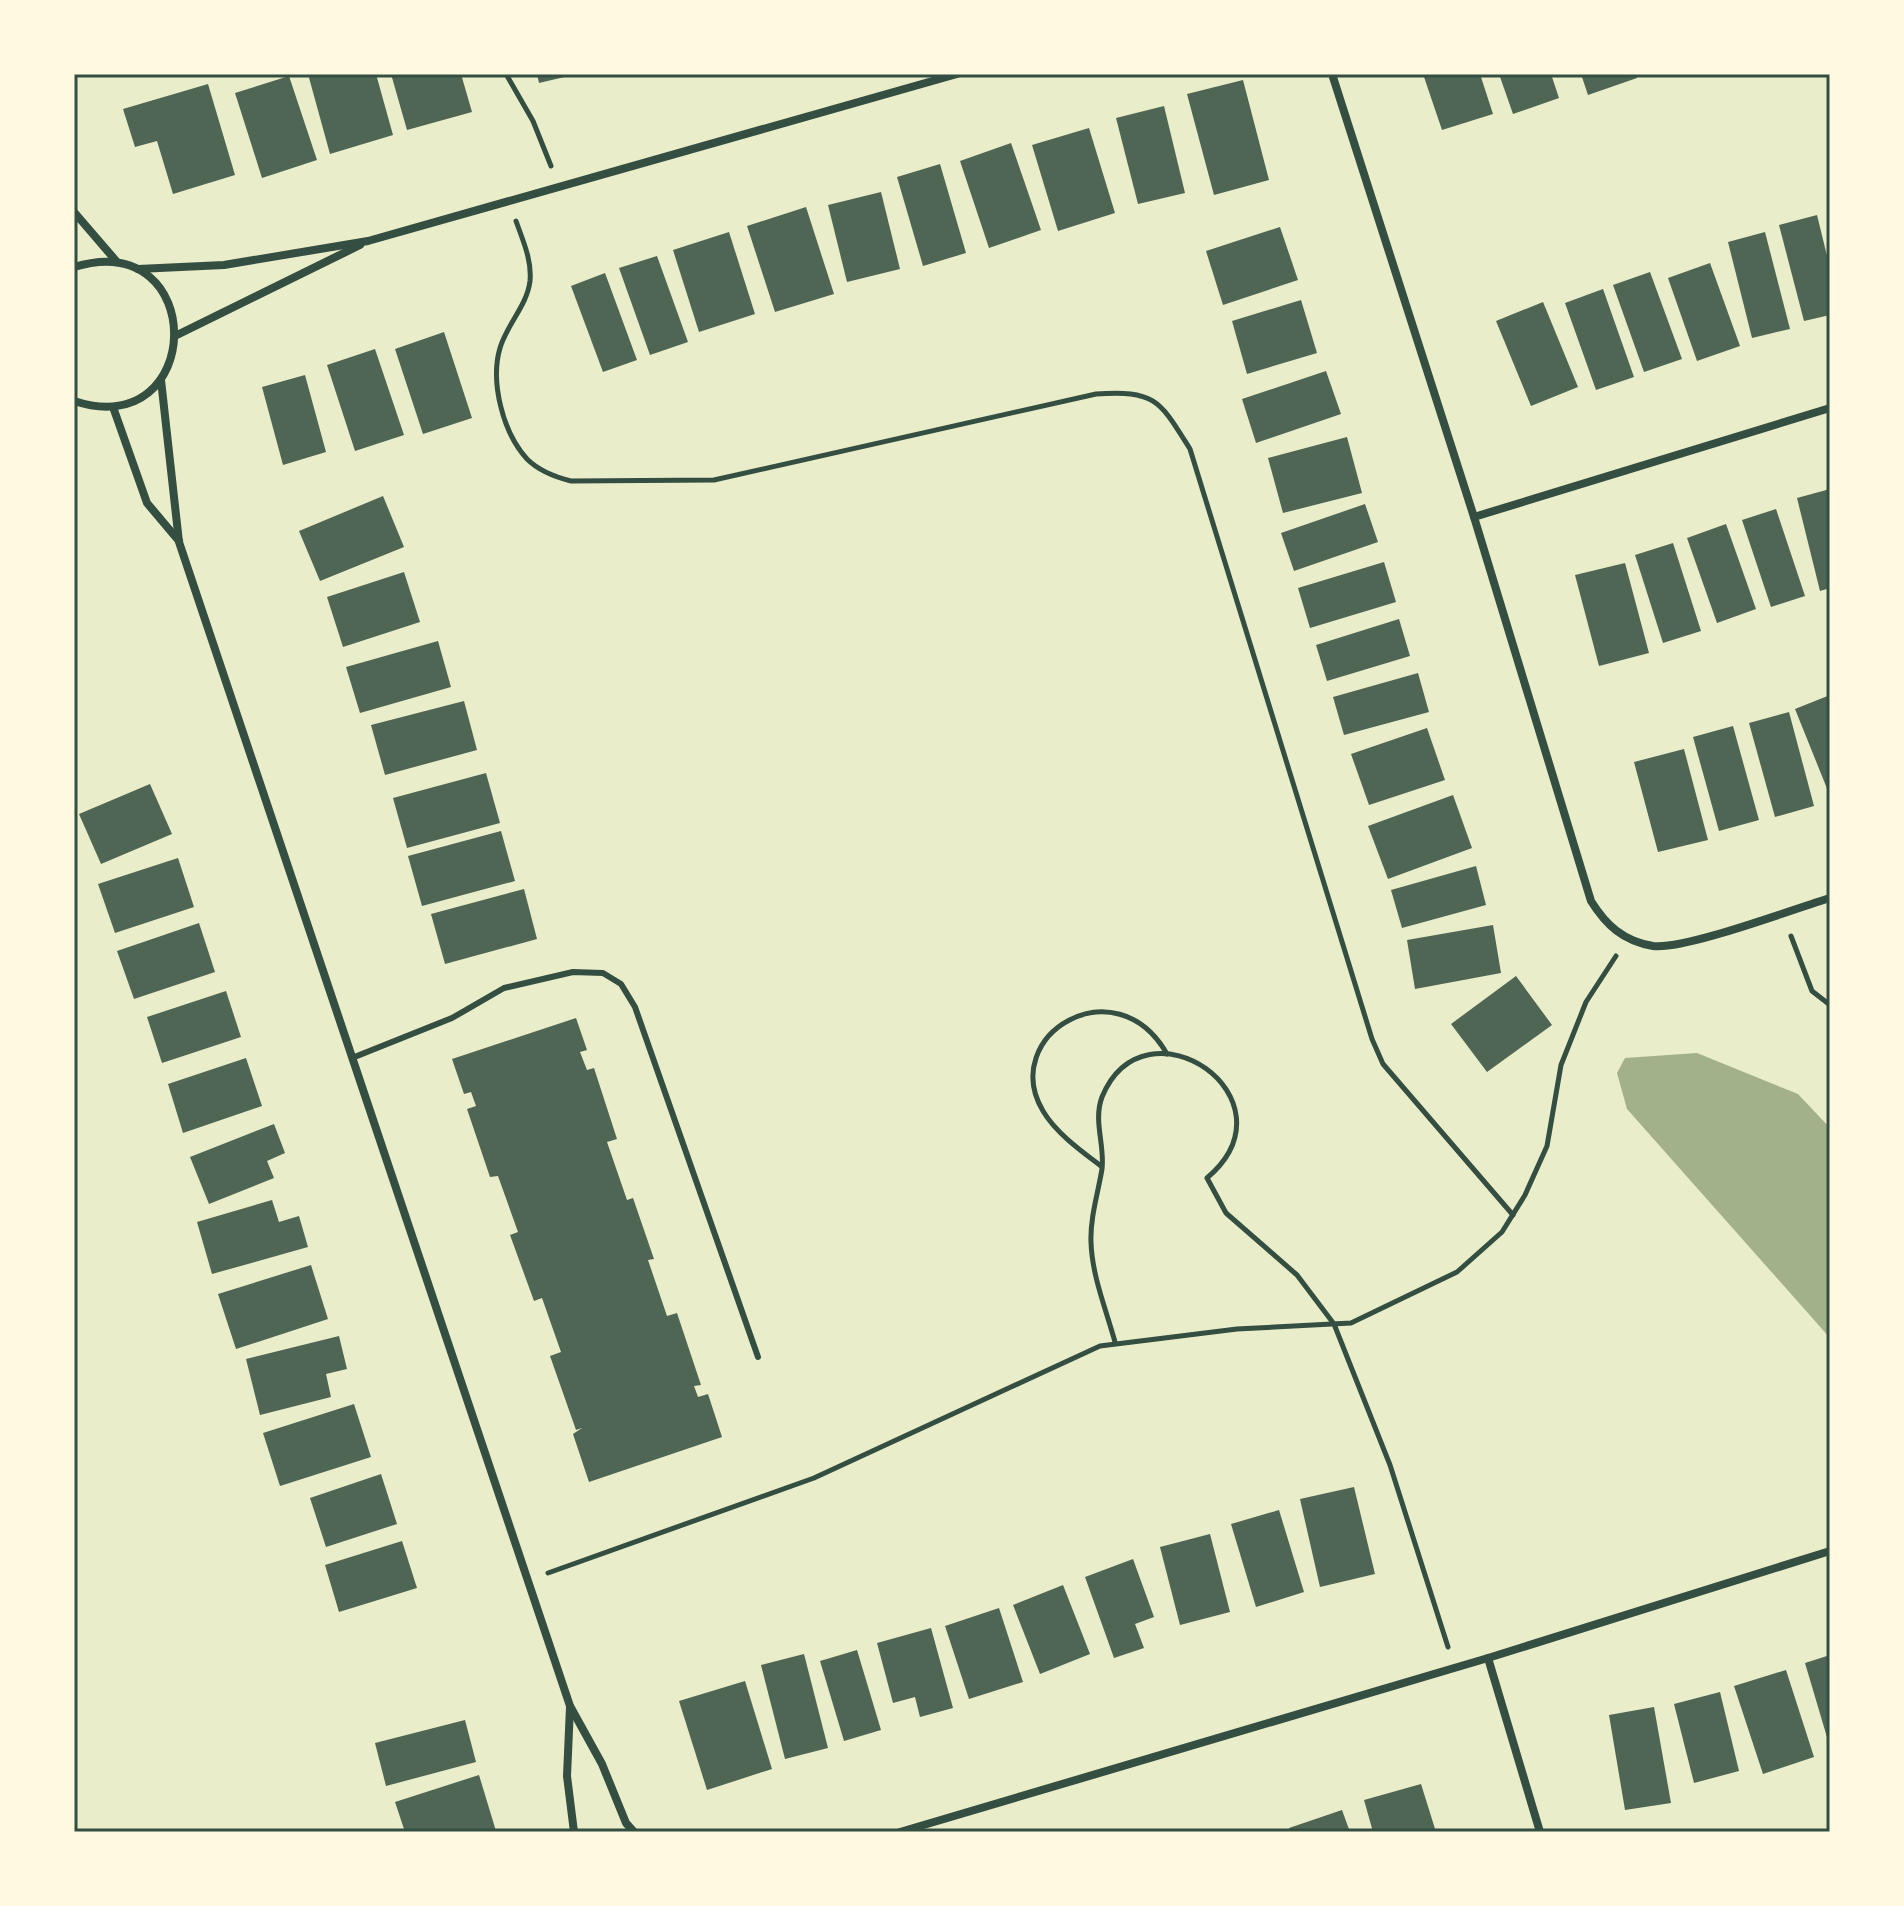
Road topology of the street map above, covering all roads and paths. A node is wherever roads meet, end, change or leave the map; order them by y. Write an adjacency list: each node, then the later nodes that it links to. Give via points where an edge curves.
1 (506, 74): 4 (path, via 533,121)
2 (957, 74): 4 (street)
3 (1332, 74): 16 (street)
4 (559, 187): 5 (street)
5 (509, 201): 7 (street); 25 (path, via 531,265 530,285 506,333 495,373 513,439 527,459 549,475 607,484 714,480 1096,394 1130,392 1153,399 1190,449 1383,1064)
6 (74, 212): 8 (street)
7 (368, 241): 10 (street, via 224,265); 11 (street)
8 (117, 262): 9 (street); 10 (street)
9 (74, 267)
10 (138, 269): 11 (street, via 168,299)
11 (177, 335): 12 (street)
12 (161, 380): 14 (street, via 147,393); 17 (street)
13 (74, 401): 14 (street)
14 (113, 407): 17 (street, via 147,503)
15 (1830, 408): 16 (street)
16 (1474, 517): 20 (street, via 1591,901 1605,923)
17 (179, 542): 23 (street)
18 (1830, 898): 19 (street)
19 (1782, 912): 20 (street, via 1684,943 1655,946); 21 (path, via 1812,991)
20 (1626, 938): 25 (path, via 1586,1002 1561,1065 1547,1146)
21 (1830, 1005)
22 (1167, 1054): 24 (path, via 1129,1064 1107,1089 1098,1122); 24 (path, via 1156,1034 1143,1025 1123,1014 1100,1011 1058,1026 1043,1044 1035,1065 1042,1110); 26 (path, via 1193,1058 1212,1070 1235,1107 1230,1151 1207,1178 1226,1213 1297,1275)
23 (352, 1058): 28 (lane, via 452,1018 504,988 573,972 603,973 621,984 635,1007); 30 (street)
24 (1102, 1167): 27 (path, via 1091,1238)
25 (1513, 1215): 26 (path, via 1502,1232 1457,1272 1351,1323)
26 (1334, 1324): 27 (path); 32 (path, via 1390,1465)
27 (1115, 1342): 30 (path, via 814,1478)
28 (758, 1357)
29 (1830, 1551): 31 (street)
30 (527, 1580): 33 (street)
31 (1488, 1658): 32 (street); 37 (street)
32 (1454, 1667): 36 (street)
33 (570, 1706): 34 (street, via 567,1776); 35 (street)
34 (574, 1832)
35 (634, 1832)
36 (900, 1832)
37 (1540, 1832)

